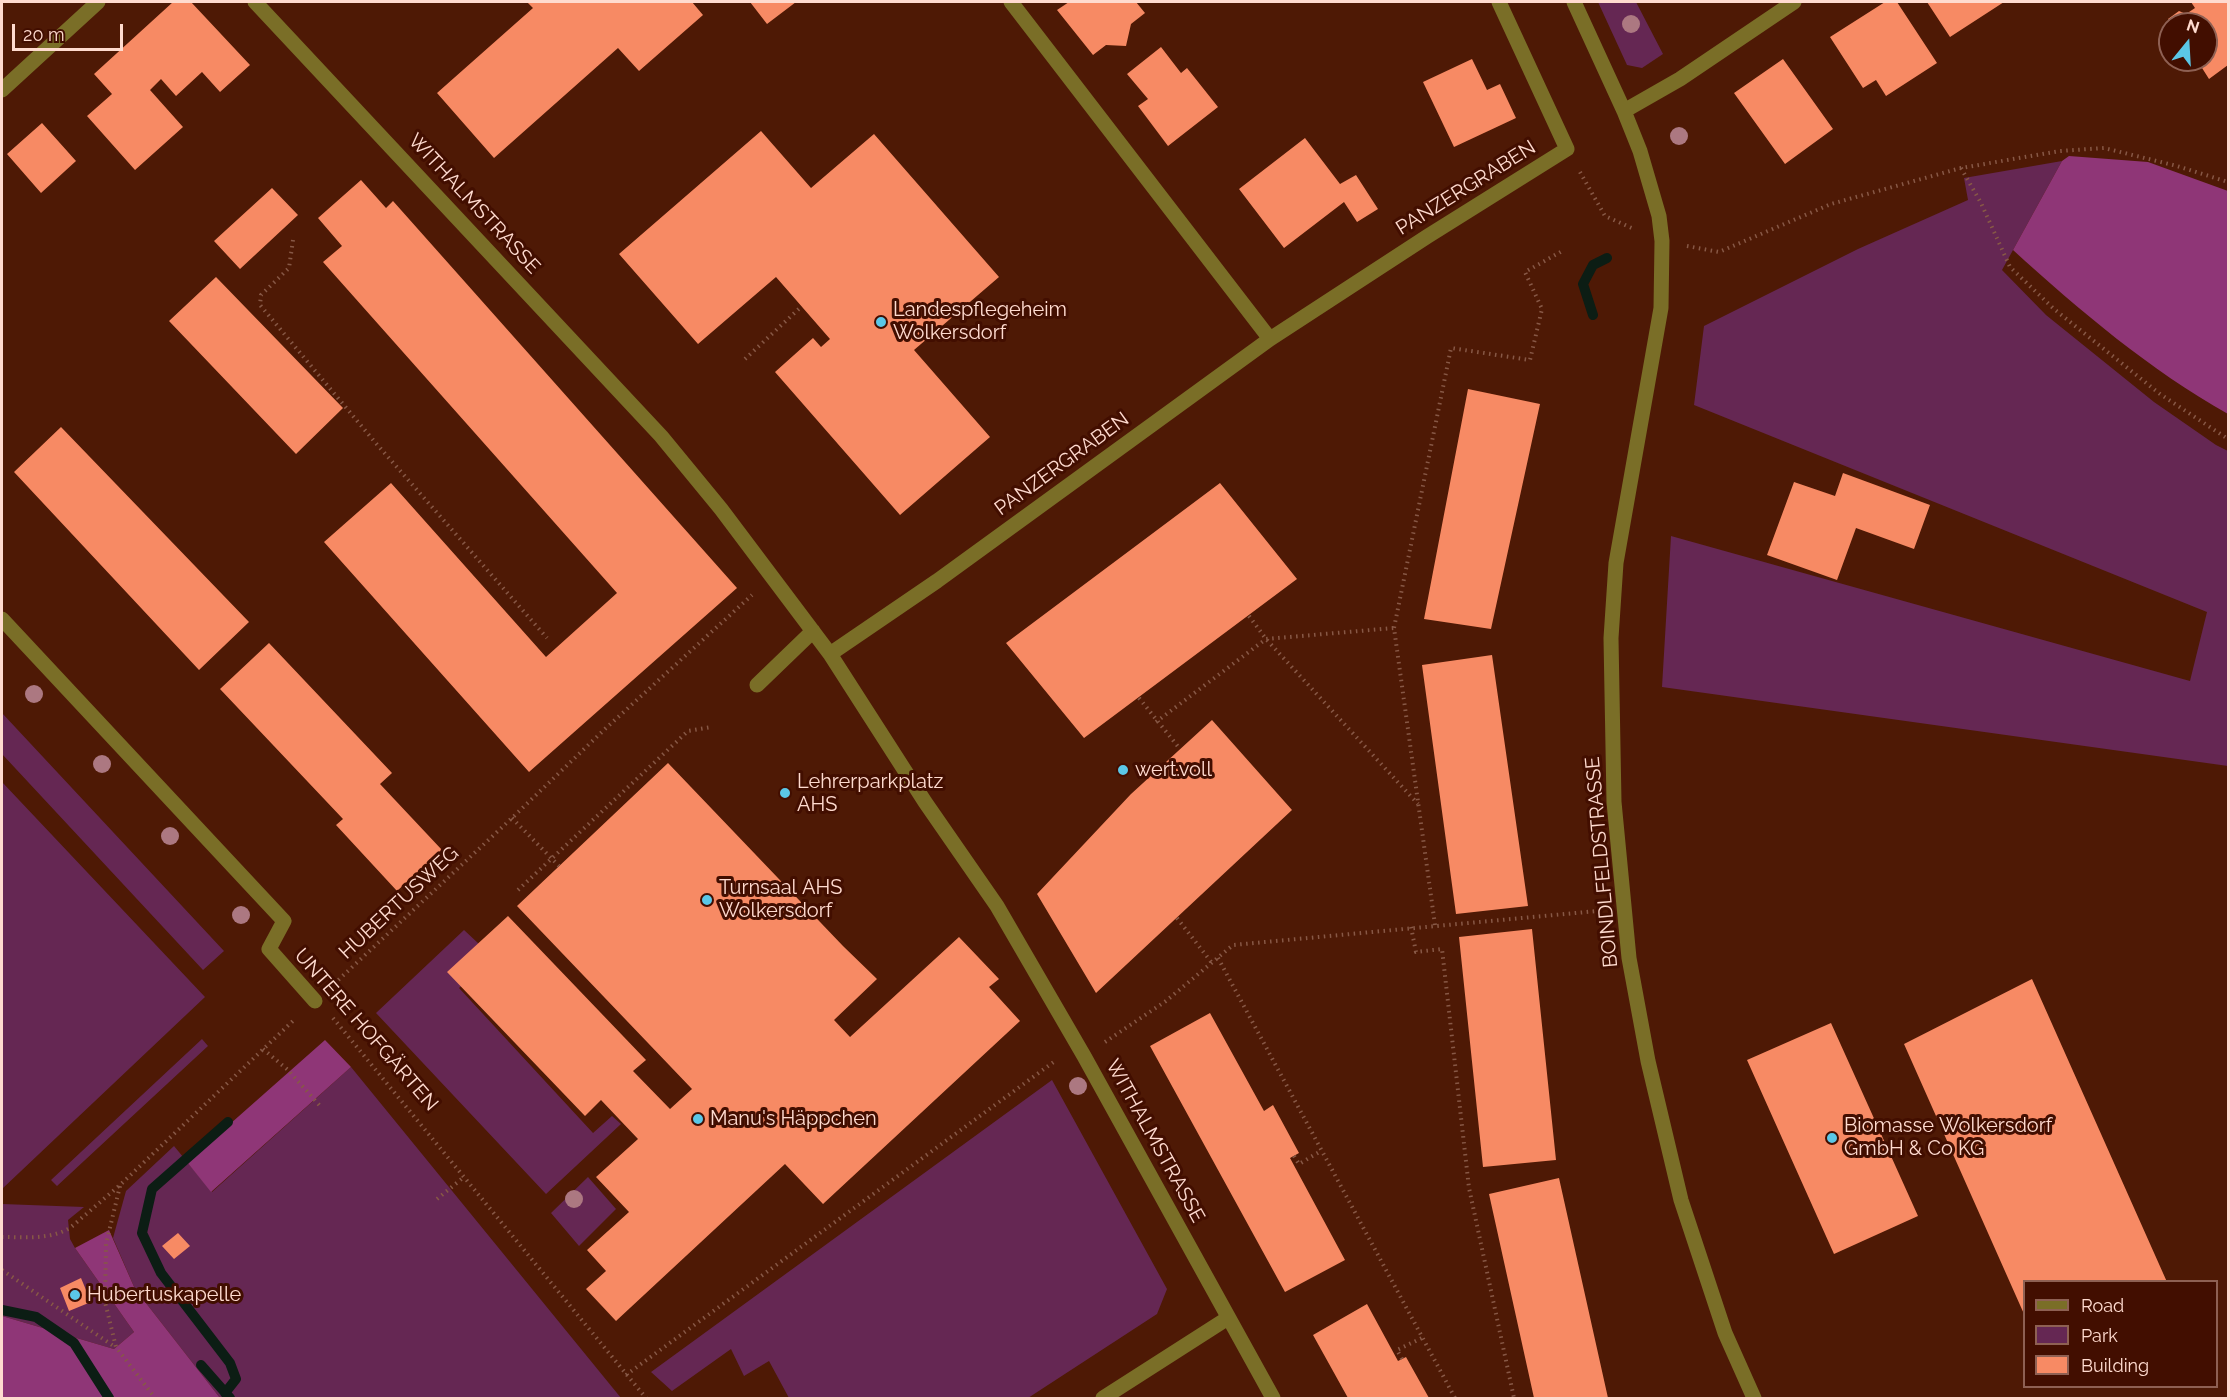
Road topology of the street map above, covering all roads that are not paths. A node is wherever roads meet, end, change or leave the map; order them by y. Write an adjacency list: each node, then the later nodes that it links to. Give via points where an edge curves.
1 (98, 2): 7 (street)
2 (255, 2): 11 (street, WITHALMSTRASSE, via 661,436)
3 (1011, 2): 9 (street)
4 (1499, 2): 9 (street, PANZERGRABEN, via 1567,149)
5 (1574, 2): 8 (street, BOINDLFELDSTRASSE)
6 (1794, 2): 8 (street, via 1680,79)
7 (2, 90)
8 (1624, 111): 18 (street, BOINDLFELDSTRASSE, via 1652,190 1662,241 1661,308 1616,563 1611,638 1614,802 1629,958 1648,1061 1681,1200 1725,1333)
9 (1270, 339): 12 (street, PANZERGRABEN)
10 (2, 618): 14 (street, UNTERE HOFGÄRTEN, via 284,921 269,949)
11 (813, 631): 12 (street, WITHALMSTRASSE); 13 (street)
12 (830, 654): 15 (street, WITHALMSTRASSE, via 997,906)
13 (757, 685)
14 (315, 1001)
15 (1228, 1318): 16 (street); 17 (street, WITHALMSTRASSE)
16 (1102, 1398)
17 (1273, 1398)
18 (1754, 1398)

